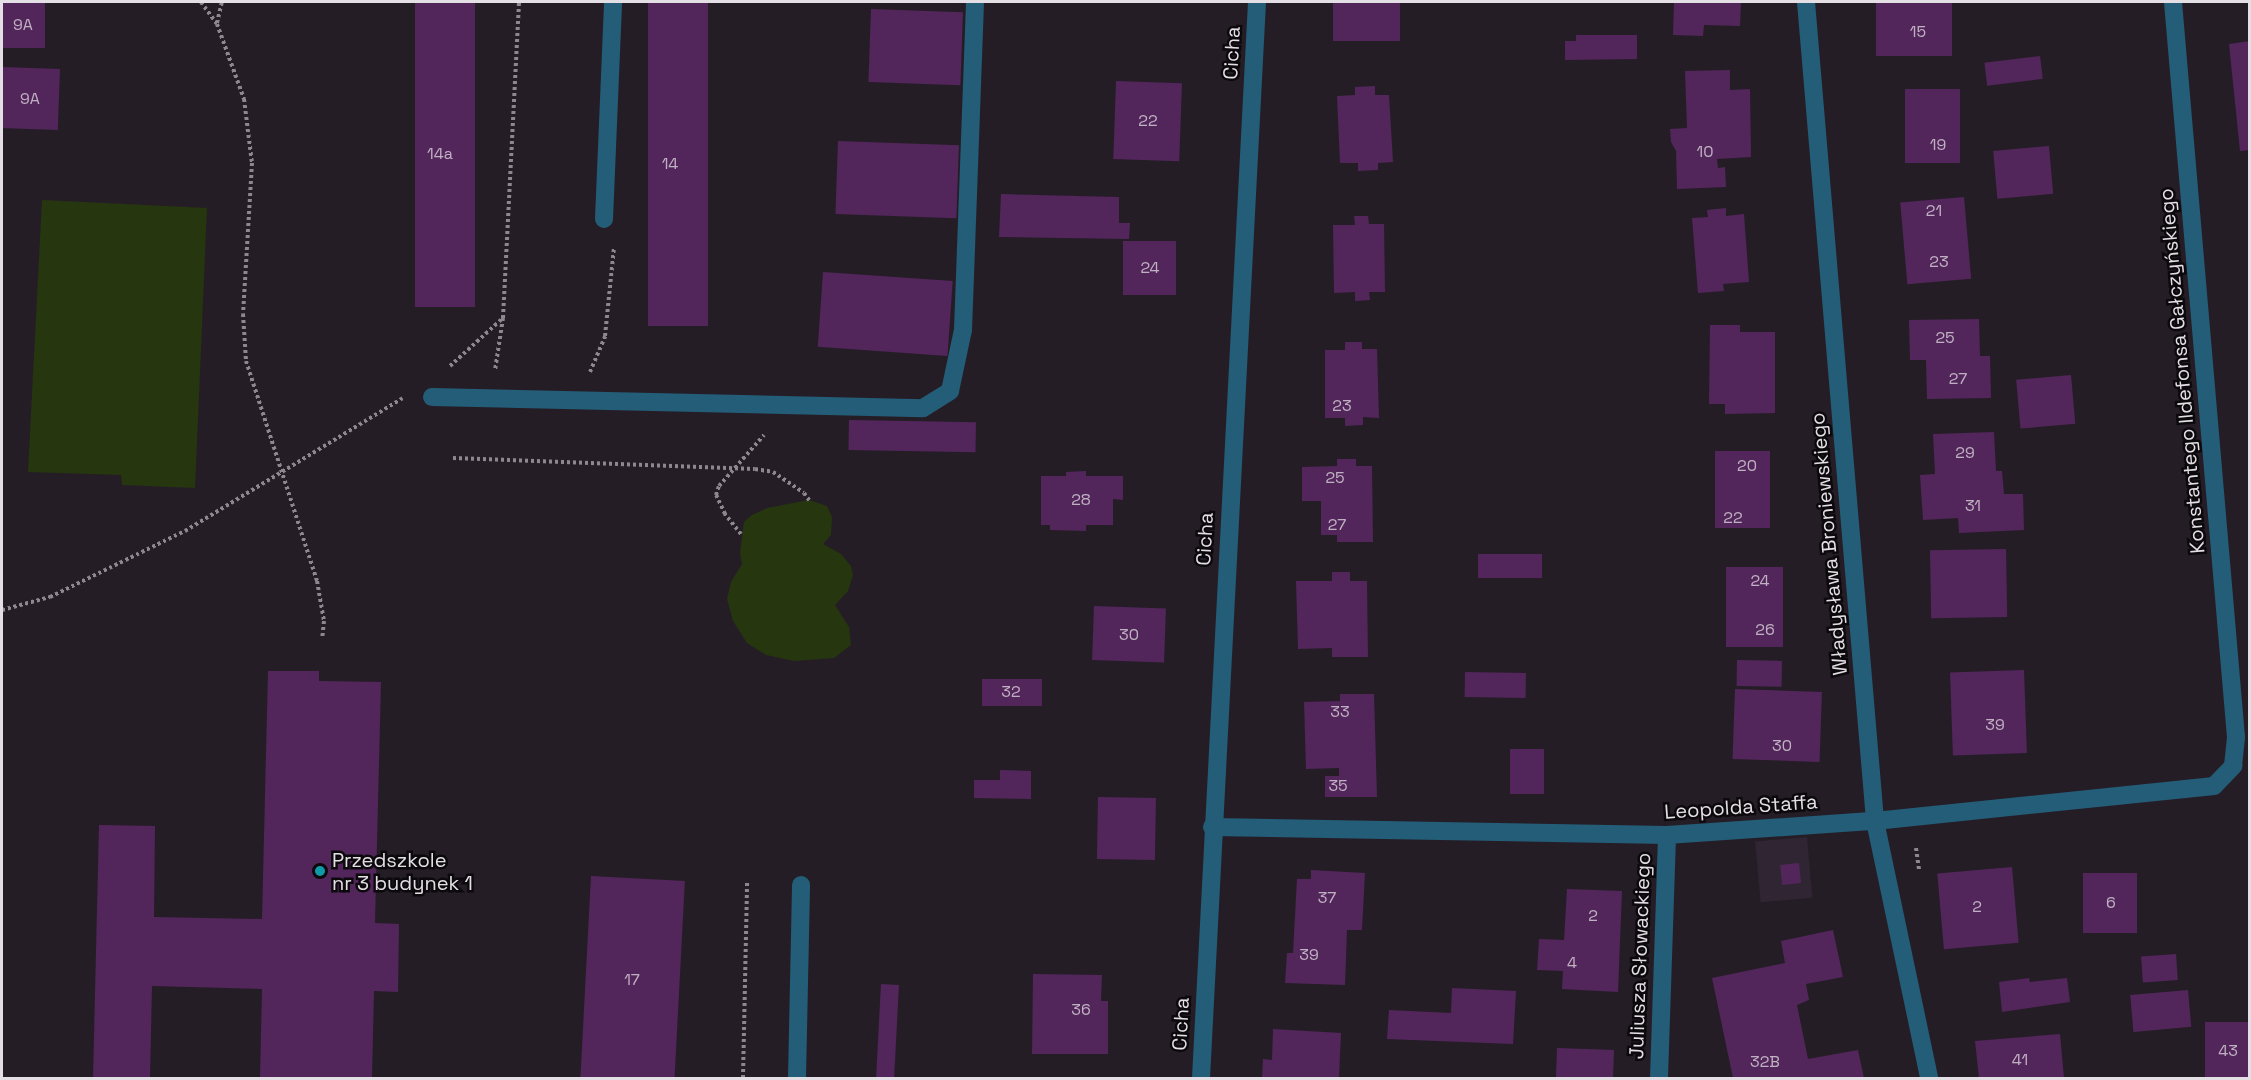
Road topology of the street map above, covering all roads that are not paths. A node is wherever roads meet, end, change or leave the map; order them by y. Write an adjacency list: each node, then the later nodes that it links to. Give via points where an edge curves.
1 (613, 2): 6 (street)
2 (975, 2): 7 (street, via 963,330 950,391 923,408)
3 (1257, 2): 10 (street, Cicha)
4 (1806, 2): 9 (street, Władysława Broniewskiego)
5 (2173, 2): 8 (street, Konstantego Ildefonsa Gałczyńskiego)
6 (604, 219)
7 (432, 397)
8 (2236, 737): 9 (street, Leopolda Staffa, via 2233,766 2214,786)
9 (1875, 821): 11 (street, Leopolda Staffa); 16 (street, Władysława Broniewskiego)
10 (1212, 827): 11 (street, Leopolda Staffa); 14 (street, Cicha)
11 (1667, 835): 15 (street, Juliusza Słowackiego)
12 (801, 885): 13 (street)
13 (797, 1078)
14 (1201, 1078)
15 (1659, 1078)
16 (1929, 1078)

